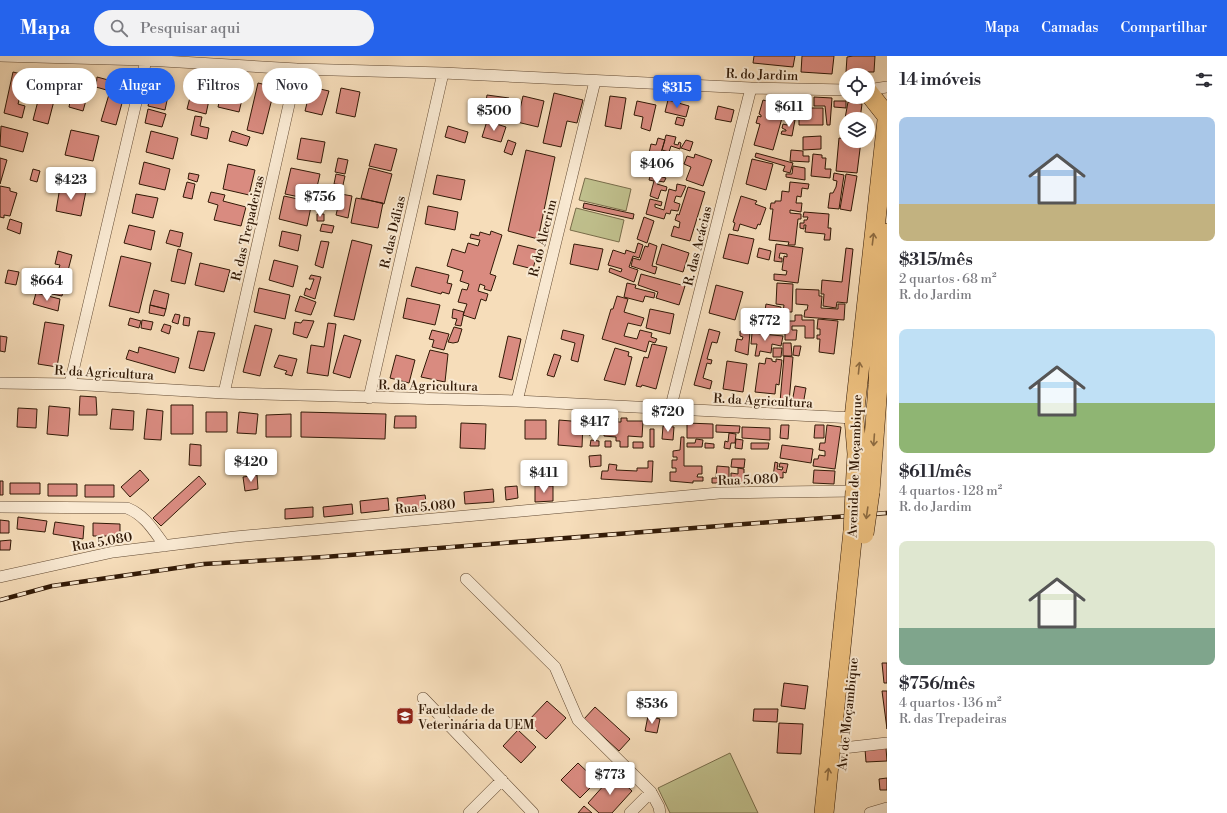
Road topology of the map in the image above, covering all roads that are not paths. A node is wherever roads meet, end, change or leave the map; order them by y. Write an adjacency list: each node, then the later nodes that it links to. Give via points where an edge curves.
1 (0, 56): 2 (street, R. do Jardim); 3 (street)
2 (146, 60): 4 (street, R. do Jardim); 18 (street)
3 (0, 61)
4 (269, 68)
5 (322, 71): 6 (street, R. do Jardim)
6 (443, 73): 7 (street, R. do Jardim); 20 (street, R. das Dálias)
7 (595, 81): 9 (street, R. do Jardim); 21 (street, R. do Alecrim)
8 (887, 87): 11 (street)
9 (750, 88): 10 (street, R. do Jardim); 22 (street, R. das Acácias)
10 (839, 90)
11 (875, 90)
12 (875, 100): 14 (highway)
13 (289, 104): 19 (street, R. das Trepadeiras)
14 (887, 116)
15 (887, 120): 23 (highway, Avenida de Moçambique, one-way to 15)
16 (886, 244): 24 (highway, Avenida de Moçambique, one-way to 24, via 878,385)
17 (0, 383): 18 (street, R. da Agricultura)
18 (70, 384): 19 (street, R. da Agricultura)
19 (224, 393): 20 (street, R. da Agricultura)
20 (369, 398): 21 (street, R. da Agricultura)
21 (517, 401): 22 (street, R. da Agricultura)
22 (670, 410): 23 (street, R. da Agricultura)
23 (854, 418): 24 (highway, Avenida de Moçambique)
24 (863, 492): 26 (highway, Avenida de Moçambique, bridge); 27 (street, Rua 5.080, via 719,493 235,537)
25 (0, 507): 27 (street, via 127,508 137,512 147,521)
26 (858, 532): 30 (highway, Avenida de Moçambique); 41 (highway, Avenida de Moçambique, one-way to 26)
27 (165, 546): 28 (street, Rua 5.080, via 113,552)
28 (0, 577)
29 (466, 579): 35 (street, via 555,667 578,720)
30 (857, 614): 33 (highway, Av. de Moçambique)
31 (423, 698): 34 (street)
32 (887, 743): 33 (street)
33 (844, 748): 42 (highway, Av. de Moçambique)
34 (502, 780): 37 (street); 38 (street)
35 (651, 792): 39 (street); 40 (street)
36 (887, 808): 43 (street)
37 (469, 813)
38 (533, 813)
39 (630, 813)
40 (660, 813)
41 (824, 813)
42 (837, 813)
43 (870, 813)

